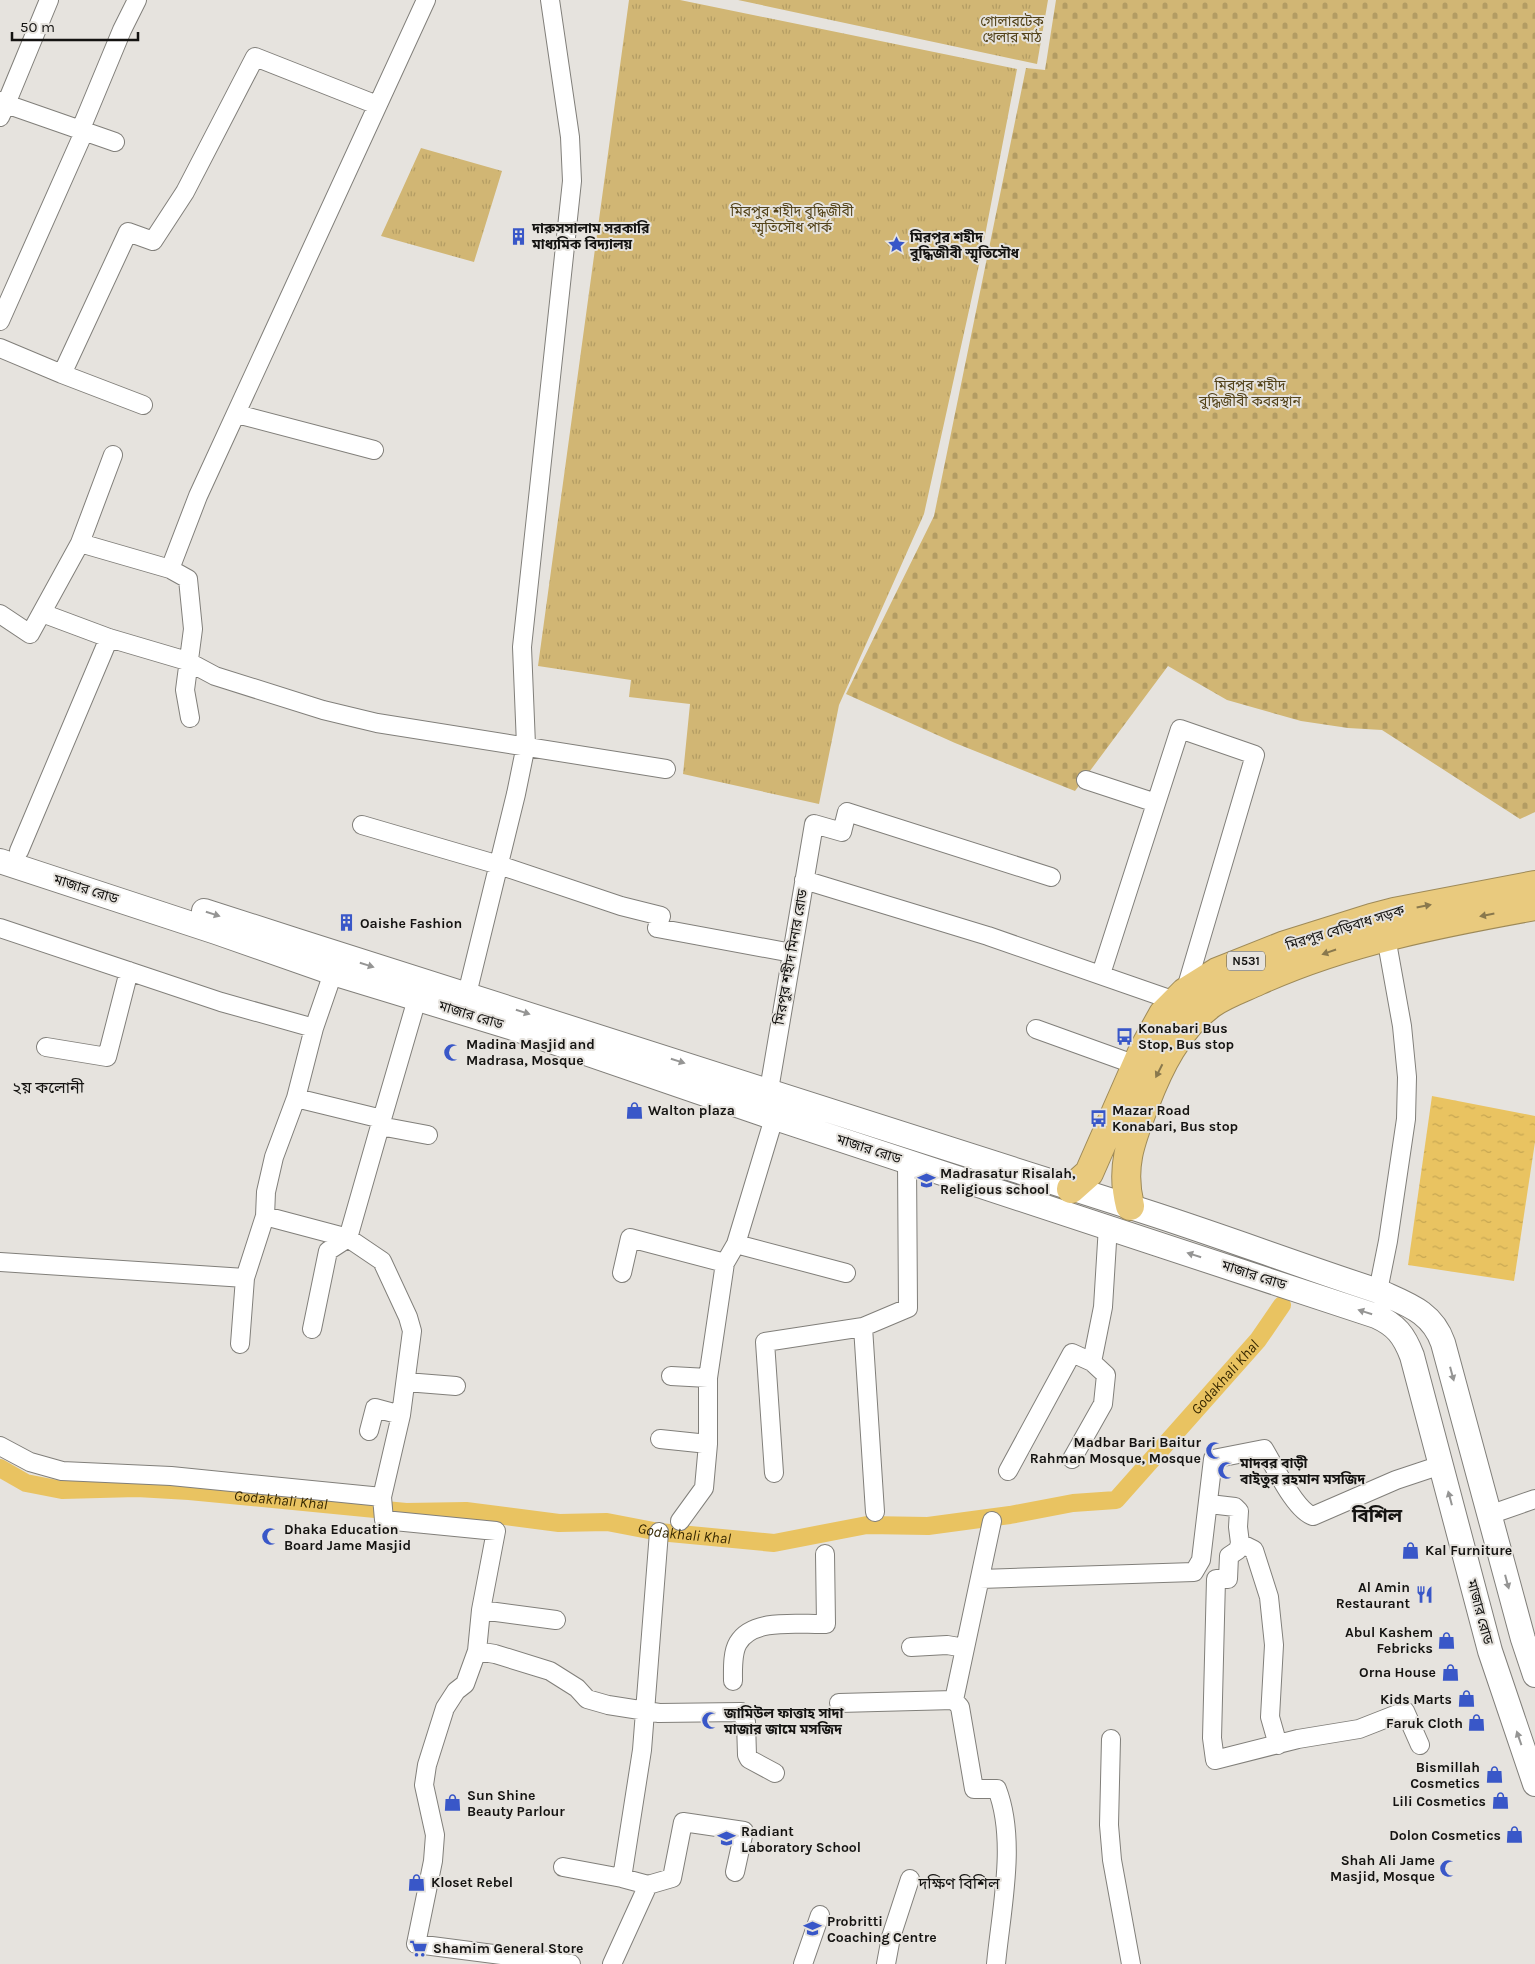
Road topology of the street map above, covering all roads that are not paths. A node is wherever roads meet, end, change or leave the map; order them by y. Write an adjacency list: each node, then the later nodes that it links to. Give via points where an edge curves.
1 (49, 0): 6 (street)
2 (137, 0): 7 (street)
3 (426, 0): 5 (street)
4 (550, 0): 23 (street, via 570,137 572,181 522,647)
5 (377, 105): 11 (street, via 255,57 185,192 153,241 128,232); 13 (street, via 275,324)
6 (2, 107): 7 (street)
7 (82, 131): 8 (street); 9 (street)
8 (115, 142)
9 (0, 321)
10 (0, 348): 11 (street)
11 (62, 374): 12 (street)
12 (142, 405)
13 (237, 414): 14 (street); 17 (street, via 198,496)
14 (374, 450)
15 (114, 455): 16 (street)
16 (80, 543): 17 (street); 18 (street)
17 (170, 569): 21 (street, via 188,579 193,629)
18 (42, 613): 19 (street, via 30,634); 20 (street)
19 (0, 614)
20 (109, 638): 21 (street); 28 (street)
21 (187, 661): 22 (street, via 184,690); 23 (street, via 224,679 350,717)
22 (190, 718)
23 (526, 745): 24 (street); 29 (street)
24 (666, 769)
25 (1086, 780): 26 (street)
26 (1156, 803): 39 (street); 42 (street, via 1180,729 1255,755)
27 (362, 825): 29 (street)
28 (6, 852): 38 (main road, মাজার রোড); 41 (main road, মাজার রোড, one-way to 41)
29 (499, 866): 36 (street, via 661,916 656,928); 41 (street)
30 (1051, 878): 31 (street, মিরপুর শহীদ মিনার রোড, via 847,812 842,832 814,824)
31 (804, 880): 36 (street, মিরপুর শহীদ মিনার রোড); 39 (street, via 898,907)
32 (1535, 885): 35 (highway, মিরপুর বেড়িবাধ সড়ক / N531, one-way to 32, via 1394,912)
33 (1535, 906): 35 (highway, মিরপুর বেড়িবাধ সড়ক / N531, one-way to 35)
34 (0, 928): 37 (street)
35 (1378, 931): 40 (highway, মিরপুর বেড়িবাধ সড়ক / N531, via 1331,951); 66 (street, via 1402,1026 1407,1077 1406,1119)
36 (792, 953): 48 (street, মিরপুর শহীদ মিনার রোড)
37 (129, 972): 44 (street); 46 (street, via 107,1057)
38 (332, 973): 43 (main road, মাজার রোড); 44 (street)
39 (1101, 974): 42 (street)
40 (1223, 983): 42 (highway, মিরপুর বেড়িবাধ সড়ক / N531); 55 (highway, মিরপুর বেড়িবাধ সড়ক / N531, one-way to 55, via 1211,1004 1176,1039 1152,1085)
41 (467, 994): 48 (main road, মাজার রোড, one-way to 48)
42 (1180, 997): 47 (highway, মিরপুর বেড়িবাধ সড়ক / N531, via 1163,1014)
43 (417, 999): 50 (main road, মাজার রোড, via 510,1027); 51 (street)
44 (314, 1028): 49 (street)
45 (1036, 1029): 47 (street)
46 (46, 1047)
47 (1136, 1065): 53 (highway, মিরপুর বেড়িবাধ সড়ক / N531)
48 (769, 1090): 50 (main road); 56 (main road, মাজার রোড)
49 (296, 1098): 51 (street); 57 (street, via 274,1158 266,1192)
50 (769, 1116): 54 (main road, মাজার রোড); 60 (street)
51 (381, 1123): 52 (street); 59 (street)
52 (428, 1135)
53 (1095, 1160): 55 (highway); 56 (highway, মিরপুর বেড়িবাধ সড়ক / N531, via 1090,1173)
54 (907, 1162): 56 (main road, মাজার রোড); 69 (street, via 908,1308)
55 (1124, 1169): 58 (highway, মিরপুর বেড়িবাধ সড়ক / N531)
56 (1067, 1200): 58 (main road, মাজার রোড)
57 (265, 1216): 59 (street); 65 (street)
58 (1120, 1221): 66 (main road, মাজার রোড); 68 (main road, মাজার রোড, one-way to 58); 74 (street)
59 (348, 1238): 70 (street, via 328,1251); 77 (street, via 382,1261 408,1317 412,1331)
60 (736, 1244): 62 (street); 64 (street)
61 (0, 1262): 65 (street)
62 (725, 1263): 63 (street, via 630,1238); 76 (street)
63 (622, 1273)
64 (846, 1273)
65 (245, 1278): 72 (street)
66 (1378, 1291): 67 (main road, মাজার রোড)
67 (1410, 1306): 68 (main road); 71 (main road, মাজার রোড, via 1434,1324)
68 (1394, 1325): 73 (main road, মাজার রোড)
69 (863, 1327): 87 (street, via 765,1342); 91 (street)
70 (312, 1330)
71 (1443, 1343): 73 (main road); 92 (main road, মাজার রোড, one-way to 92)
72 (240, 1344)
73 (1412, 1356): 85 (main road, মাজার রোড)
74 (1092, 1362): 84 (street, via 1106,1375 1103,1404); 86 (street, via 1072,1353)
75 (671, 1376): 76 (street)
76 (708, 1378): 82 (street)
77 (406, 1382): 78 (street); 79 (street)
78 (456, 1386)
79 (401, 1415): 80 (street, via 375,1408); 88 (street)
80 (369, 1430)
81 (660, 1439): 82 (street)
82 (708, 1444): 93 (street, via 704,1488)
83 (0, 1446): 88 (street, via 30,1462 62,1471 171,1476)
84 (1072, 1459)
85 (1441, 1465): 95 (main road, মাজার রোড, one-way to 85); 99 (street, via 1396,1480 1313,1516 1300,1506 1264,1449 1213,1459 1201,1560 1194,1572)
86 (1008, 1471)
87 (774, 1473)
88 (382, 1499): 100 (street, via 384,1520 496,1531)
89 (1535, 1499): 92 (street)
90 (1218, 1505): 97 (street, via 1235,1507 1240,1511)
91 (874, 1512)
92 (1489, 1516): 95 (main road); 102 (main road, মাজার রোড, one-way to 102)
93 (680, 1521)
94 (992, 1521): 99 (street)
95 (1458, 1528): 106 (main road, মাজার রোড)
96 (659, 1532): 111 (street)
97 (1240, 1543): 113 (street, via 1254,1550 1269,1597 1274,1645 1270,1717); 113 (street, via 1238,1550 1230,1556 1228,1579 1216,1579 1212,1730 1215,1760)
98 (825, 1554): 108 (street, via 826,1624 765,1626 745,1634 736,1644)
99 (980, 1579): 104 (street)
100 (481, 1610): 101 (street); 105 (street)
101 (556, 1620)
102 (1523, 1639): 106 (main road); 107 (main road, মাজার রোড)
103 (911, 1646): 104 (street, via 947,1644)
104 (965, 1648): 109 (street)
105 (477, 1651): 111 (street, via 550,1671 577,1688 587,1699); 123 (street, via 465,1684 445,1708 427,1765 424,1785 435,1835 416,1944)
106 (1490, 1651): 116 (main road, মাজার রোড, one-way to 106)
107 (1535, 1675)
108 (733, 1681)
109 (954, 1700): 110 (street); 127 (street, via 960,1707 974,1789 997,1789 1003,1805 1007,1844)
110 (840, 1703)
111 (645, 1712): 115 (street, via 740,1712 746,1722 747,1754 754,1762); 119 (street)
112 (1112, 1739): 128 (street, via 1109,1825 1112,1860)
113 (1278, 1745): 114 (street, via 1359,1729 1405,1711)
114 (1420, 1745)
115 (775, 1773)
116 (1535, 1784)
117 (563, 1867): 119 (street)
118 (735, 1872): 121 (street, via 744,1832 683,1822 672,1878)
119 (622, 1878): 121 (street)
120 (910, 1879): 126 (street, via 891,1937)
121 (648, 1885): 124 (street)
122 (820, 1915): 125 (street)
123 (571, 1964)
124 (612, 1964)
125 (803, 1964)
126 (886, 1964)
127 (996, 1964)
128 (1132, 1964)

